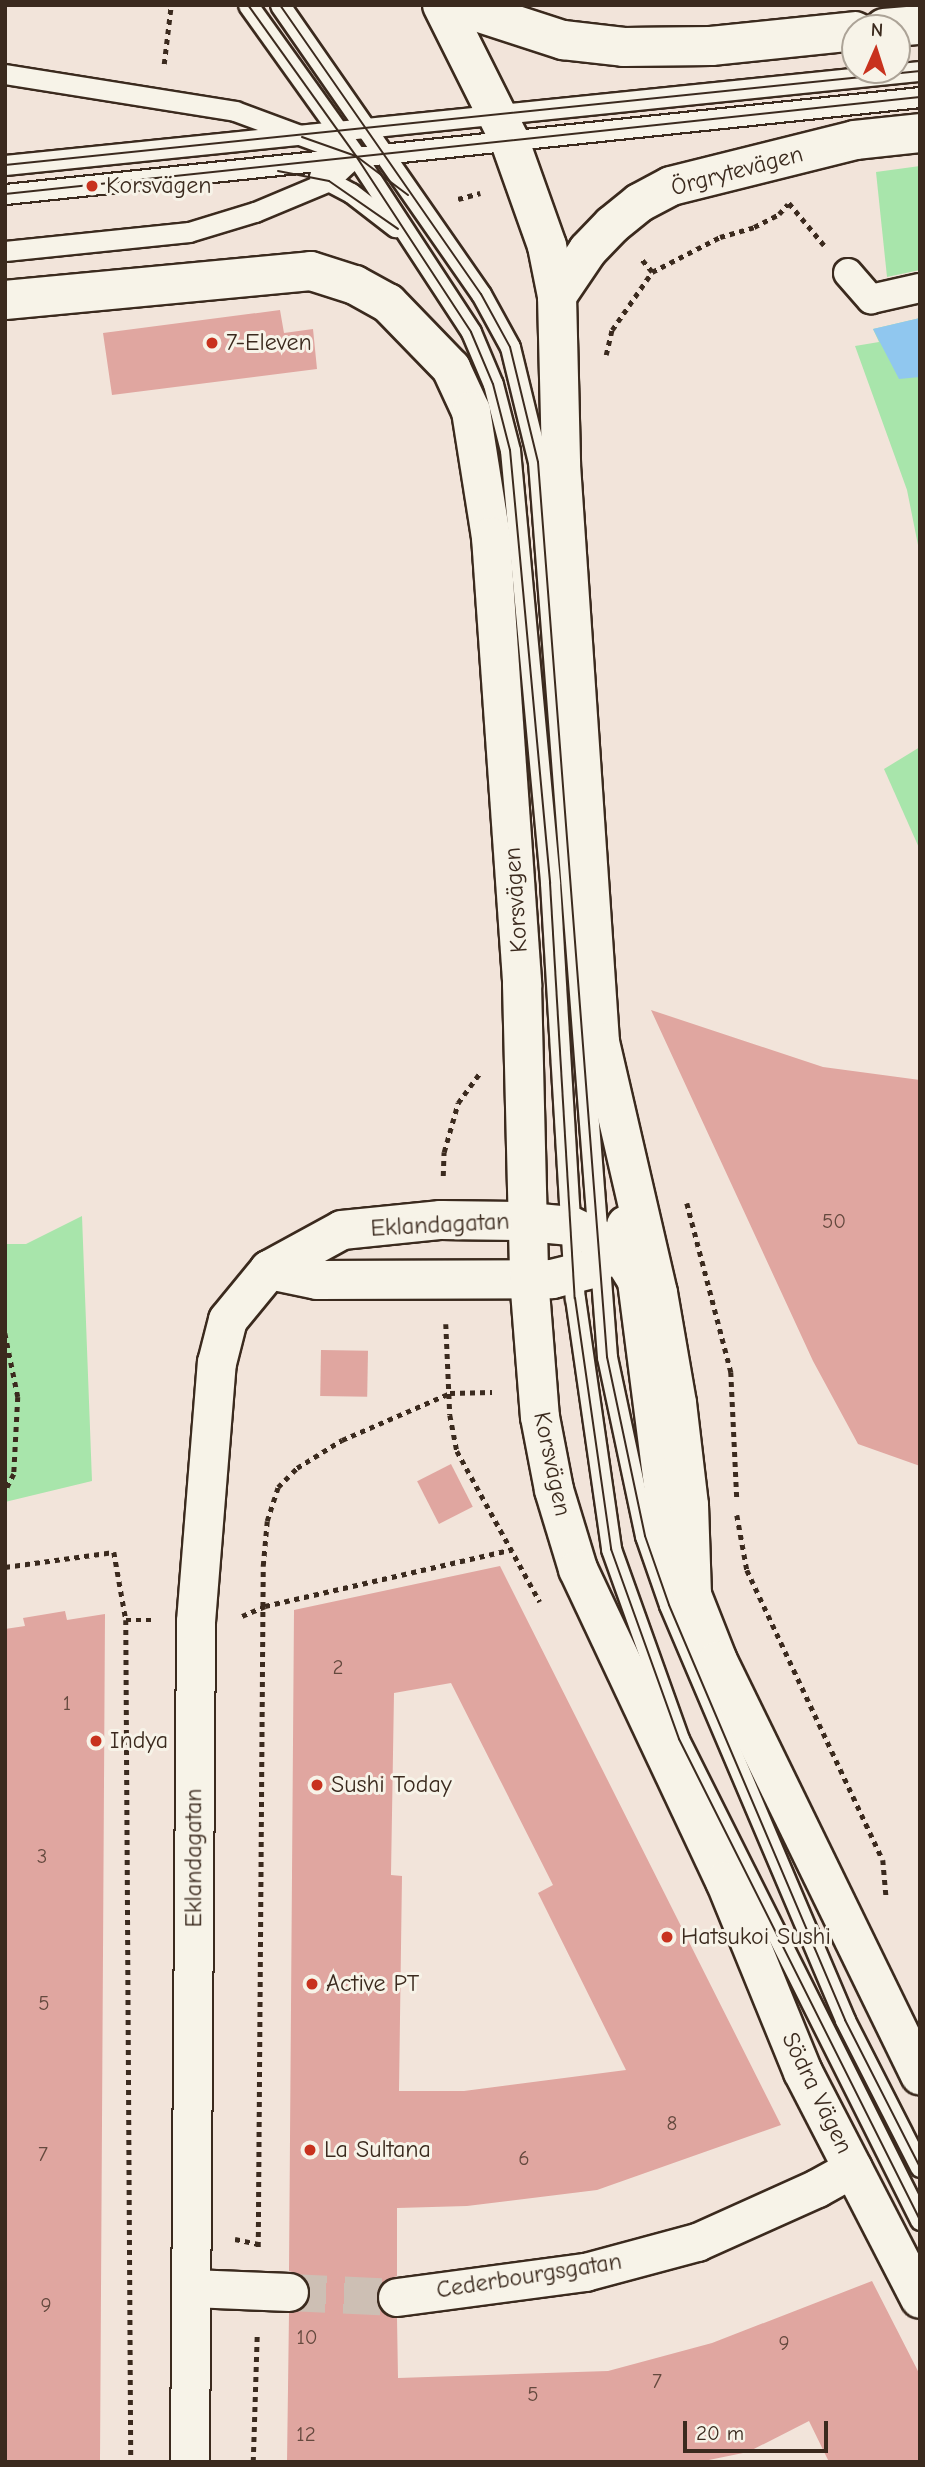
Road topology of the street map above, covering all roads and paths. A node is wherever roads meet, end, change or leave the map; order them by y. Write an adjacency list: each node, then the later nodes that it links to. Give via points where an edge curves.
1 (248, 5): 11 (lane)
2 (280, 5): 10 (lane)
3 (442, 5): 9 (main road, Korsvägen)
4 (455, 5): 5 (main road, via 563,40 624,47 711,46)
5 (841, 32)
6 (920, 71): 9 (lane)
7 (5, 74): 13 (lane, via 205,104)
8 (920, 97): 9 (lane)
9 (502, 127): 10 (lane); 14 (lane); 26 (main road, Korsvägen, via 547,246)
10 (367, 128): 11 (lane); 14 (lane)
11 (338, 130): 13 (lane); 15 (lane)
12 (920, 133): 26 (main road, Örgrytevägen, via 855,140 671,186 612,225 588,250)
13 (292, 134): 15 (lane); 17 (lane)
14 (385, 153): 15 (lane); 20 (lane)
15 (356, 156): 16 (lane); 18 (lane); 20 (lane); 21 (lane)
16 (292, 163): 18 (lane); 19 (lane)
17 (5, 165)
18 (329, 181): 21 (lane, via 373,209); 22 (lane, via 256,212 189,232)
19 (5, 194)
20 (424, 209): 28 (lane, via 510,347)
21 (413, 243): 29 (lane, via 480,352 501,412)
22 (5, 251)
23 (652, 272): 24 (path, via 720,237 754,227 789,203)
24 (848, 274): 25 (street, via 871,299)
25 (920, 288)
26 (557, 296): 28 (main road, Korsvägen)
27 (5, 300): 29 (main road, Korsvägen, via 311,271 355,285 388,303 451,368)
28 (550, 466): 30 (main road, Korsvägen)
29 (497, 472): 30 (main road, Korsvägen)
30 (556, 883): 32 (main road, Korsvägen, via 600,1042); 35 (main road, Korsvägen, via 524,1026); 36 (lane); 36 (lane)
31 (487, 1063): 34 (path, via 458,1103 444,1152)
32 (630, 1185): 36 (main road, via 624,1238); 44 (main road, Korsvägen, via 658,1293 677,1403 689,1505)
33 (683, 1191): 47 (path, via 731,1372 737,1514 747,1570 883,1860)
34 (441, 1220): 35 (main road, Eklandagatan); 37 (main road, Eklandagatan, via 342,1230)
35 (527, 1222): 36 (main road, Eklandagatan); 38 (main road, Korsvägen)
36 (591, 1249): 38 (main road); 44 (main road, via 637,1281 668,1522); 49 (lane, via 611,1384 645,1536 669,1605 845,2020); 51 (lane, via 591,1430 611,1549 679,1739)
37 (269, 1270): 39 (main road, via 317,1280); 52 (main road, Eklandagatan, via 228,1320 217,1363 199,1565)
38 (529, 1278): 39 (main road); 46 (main road, Korsvägen, via 540,1417 578,1569)
39 (444, 1280): 41 (path)
40 (5, 1333): 42 (path, via 18,1397 13,1474)
41 (450, 1393): 45 (path, via 342,1440 296,1468 278,1487 267,1521); 45 (path, via 457,1451 513,1549)
42 (5, 1492)
43 (5, 1567): 56 (path, via 114,1552 126,1619)
44 (692, 1595): 48 (main road, Korsvägen, via 718,1661)
45 (265, 1606): 53 (path)
46 (725, 1881): 50 (main road, Södra Vägen, via 803,2072)
47 (888, 1913)
48 (920, 2075)
49 (920, 2167)
50 (853, 2168): 54 (street, Cederbourgsgatan, via 817,2189 697,2242 585,2272); 55 (main road, Södra Vägen)
51 (920, 2220)
52 (191, 2288): 53 (street); 57 (main road, Eklandagatan)
53 (274, 2292): 58 (path)
54 (397, 2297)
55 (920, 2299)
56 (131, 2462)
57 (190, 2462)
58 (253, 2462)

